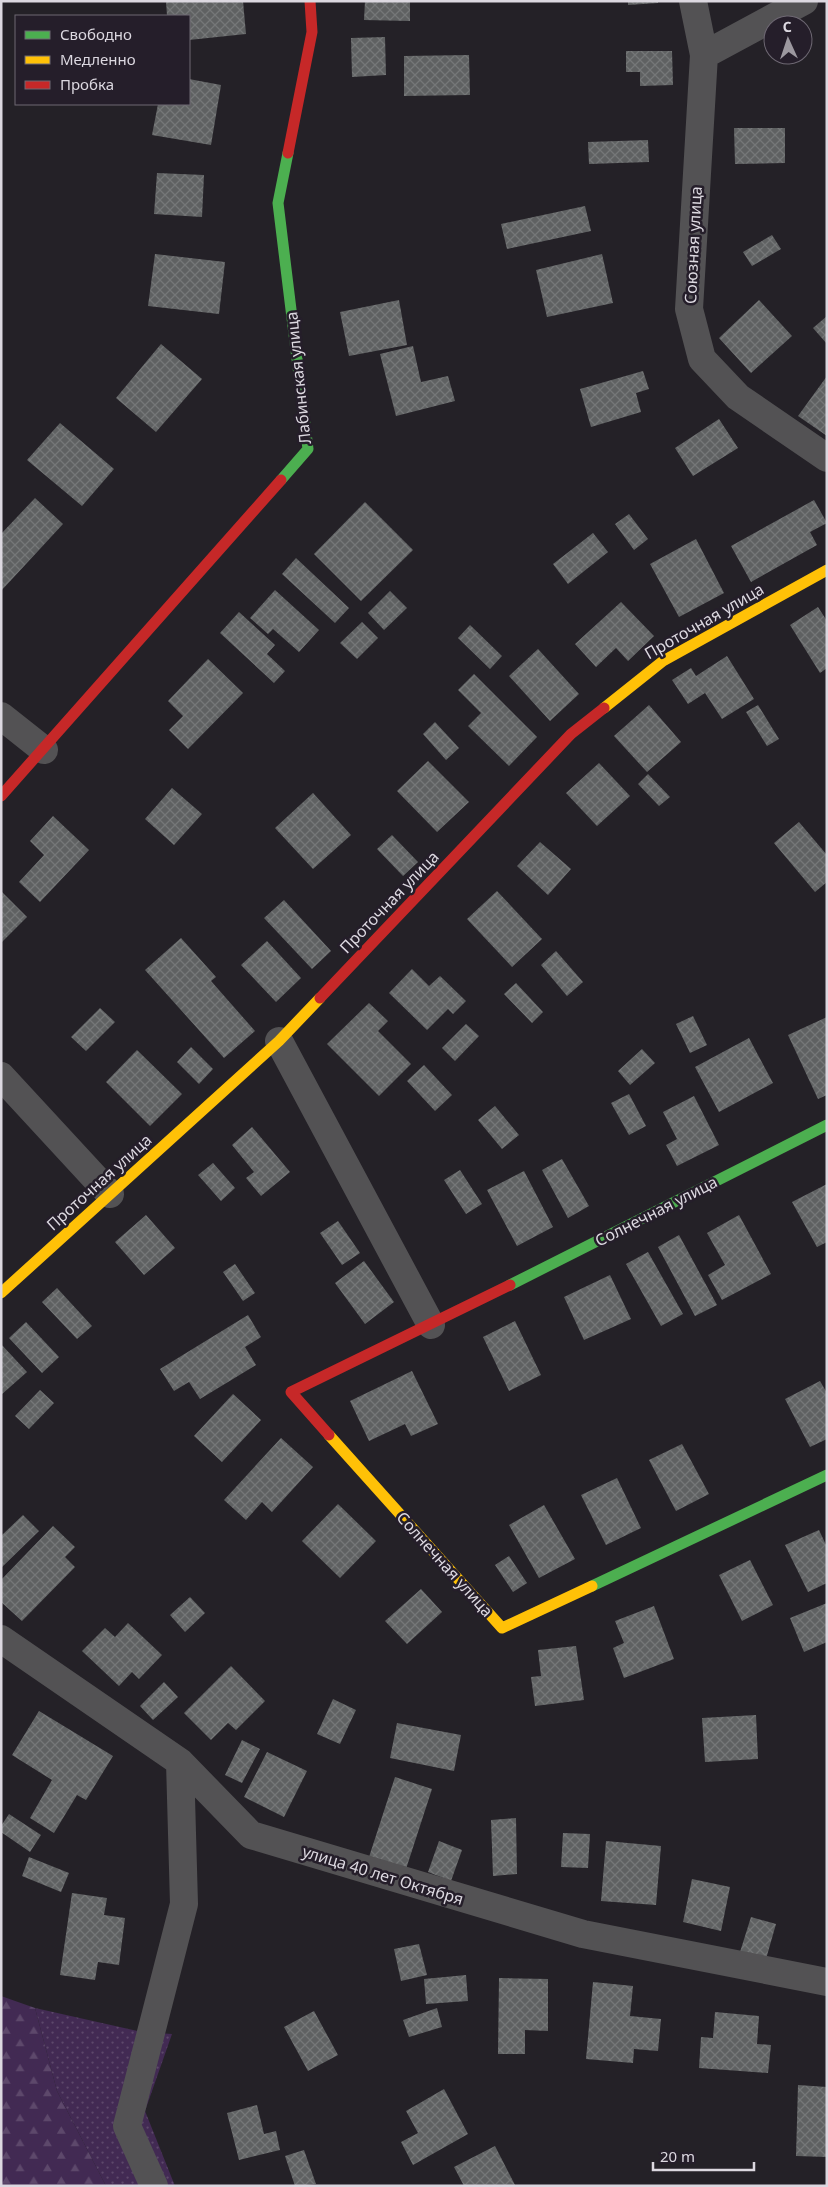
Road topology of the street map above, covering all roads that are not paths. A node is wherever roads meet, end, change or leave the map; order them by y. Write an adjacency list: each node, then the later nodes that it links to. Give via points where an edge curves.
1 (310, 1): 8 (street, Лабинская улица, via 312,32 278,203 308,450)
2 (693, 1): 4 (street, Союзная улица)
3 (804, 1): 4 (street)
4 (704, 55): 5 (street, Союзная улица, via 690,309 702,359 738,397)
5 (827, 458)
6 (827, 570): 10 (street, Проточная улица, via 663,661 571,734)
7 (1, 716): 8 (street)
8 (44, 750): 9 (street, Лабинская улица)
9 (1, 796)
10 (279, 1041): 13 (street, Проточная улица); 15 (street)
11 (1, 1076): 13 (street)
12 (827, 1124): 15 (street, Солнечная улица)
13 (110, 1194): 14 (street, Проточная улица)
14 (1, 1293)
15 (431, 1325): 16 (street, Солнечная улица, via 291,1392 502,1628)
16 (827, 1476)
17 (1, 1639): 18 (street, улица 40 лет Октября)
18 (180, 1762): 19 (street, улица 40 лет Октября, via 251,1835 583,1934); 20 (street, via 184,1904 127,2126)
19 (827, 1982)
20 (154, 2186)

